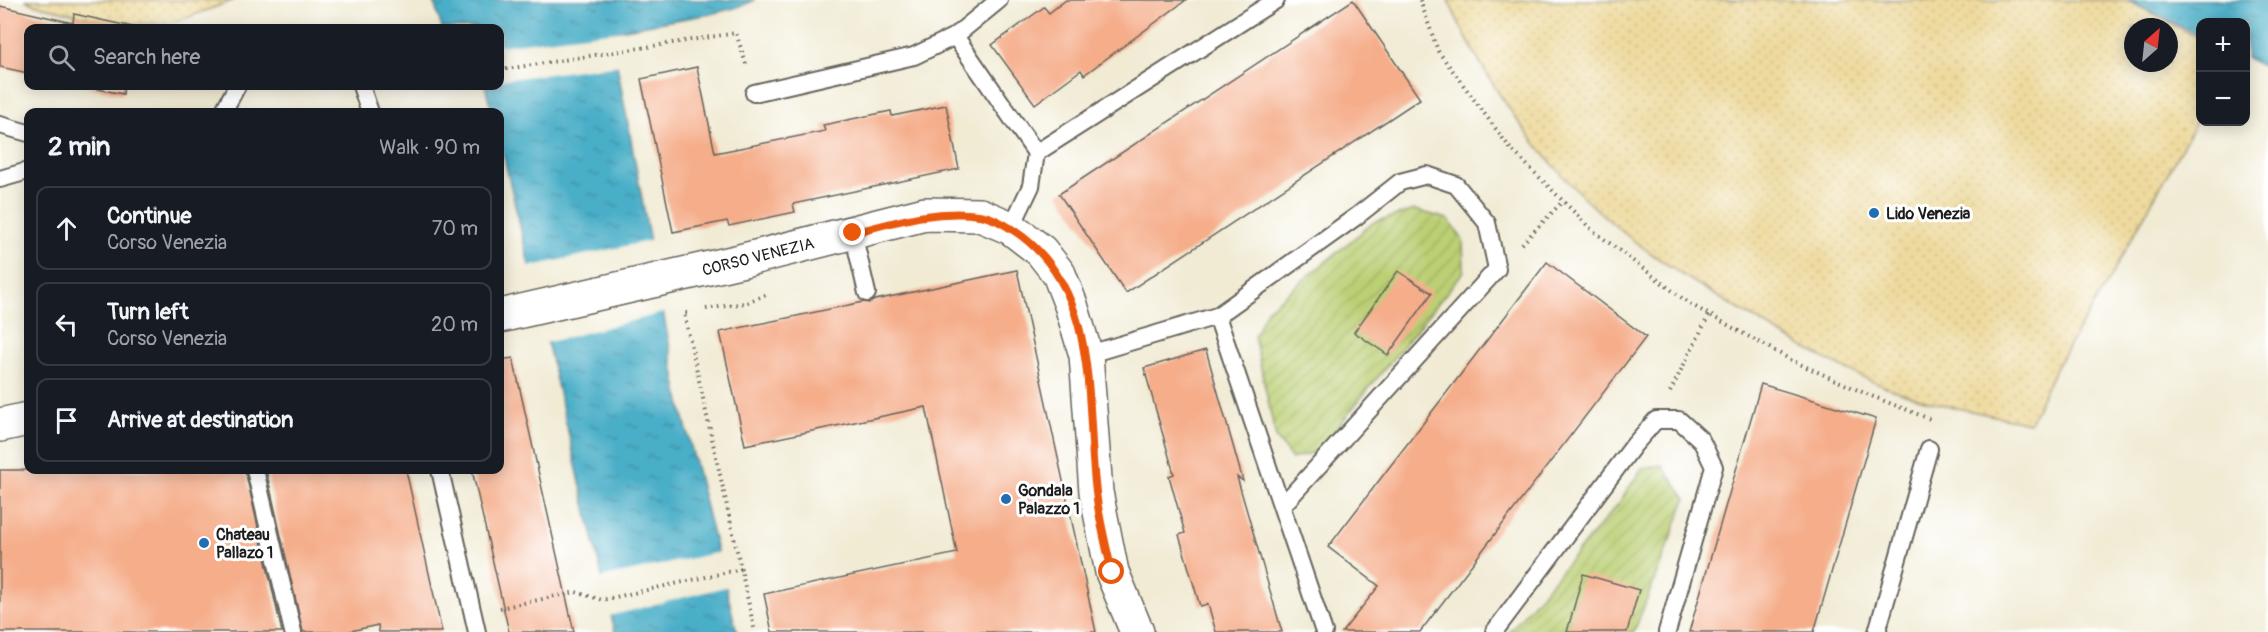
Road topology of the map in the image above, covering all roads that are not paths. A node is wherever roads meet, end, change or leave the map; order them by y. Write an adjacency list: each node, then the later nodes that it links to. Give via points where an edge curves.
1 (999, 0): 3 (lane)
2 (1276, 0): 11 (lane)
3 (955, 36): 6 (lane, via 914,56); 11 (lane)
4 (235, 90): 7 (lane)
5 (362, 90): 8 (lane)
6 (754, 93)
7 (226, 108)
8 (369, 108)
9 (0, 125): 10 (lane)
10 (24, 132)
11 (1036, 153): 14 (lane, via 1031,186)
12 (24, 172): 13 (lane)
13 (0, 179)
14 (1011, 228): 15 (street, CORSO VENEZIA, via 981,215 925,214); 19 (street, CORSO VENEZIA, via 1041,251 1059,274)
15 (853, 233): 16 (lane); 17 (street, CORSO VENEZIA)
16 (867, 293)
17 (504, 315)
18 (1217, 316): 19 (lane); 25 (lane); 25 (lane, via 1400,182 1427,175 1456,185 1487,223 1497,270)
19 (1086, 355): 28 (street, CORSO VENEZIA, via 1096,492 1112,572)
20 (24, 420): 21 (street)
21 (0, 425)
22 (1929, 449): 32 (lane)
23 (256, 474): 26 (lane)
24 (442, 474): 27 (lane)
25 (1282, 506): 29 (lane)
26 (292, 632)
27 (477, 632)
28 (1137, 632)
29 (1324, 632)
30 (1494, 632): 31 (lane, via 1634,445 1656,420 1679,420 1701,440 1714,466)
31 (1667, 632)
32 (1877, 632)

